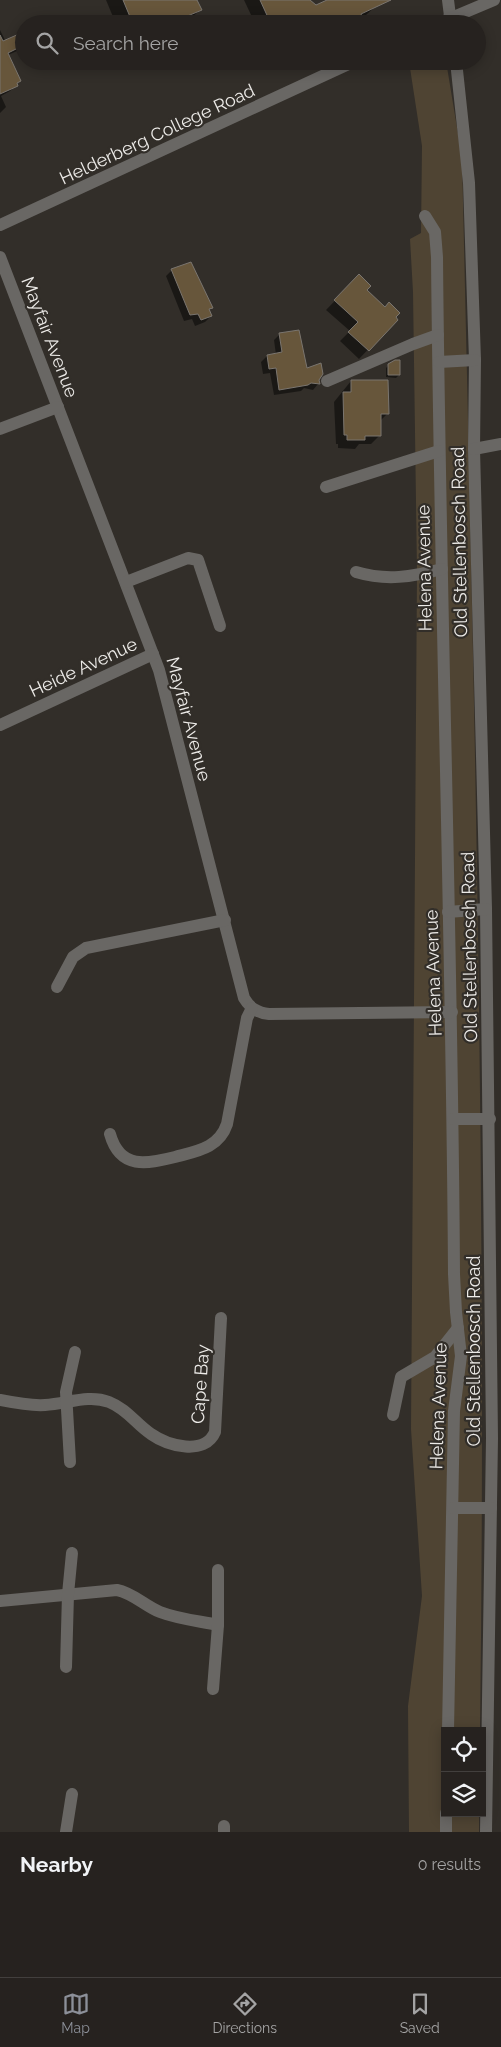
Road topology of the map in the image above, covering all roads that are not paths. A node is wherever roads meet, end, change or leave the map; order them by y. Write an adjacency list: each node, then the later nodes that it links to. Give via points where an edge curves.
1 (448, 0): 3 (street)
2 (494, 0): 4 (street)
3 (450, 15)
4 (463, 15)
5 (336, 70): 8 (street, Helderberg College Road)
6 (457, 70): 11 (street, Old Stellenbosch Road, via 469,182)
7 (425, 216): 10 (street, Helena Avenue, via 436,238)
8 (0, 225)
9 (0, 257): 14 (street, Mayfair Avenue)
10 (438, 335): 12 (street, Helena Avenue); 13 (street)
11 (475, 360): 12 (street); 17 (street, Old Stellenbosch Road)
12 (439, 362): 18 (street, Helena Avenue)
13 (327, 381)
14 (58, 407): 15 (street); 22 (street, Mayfair Avenue)
15 (0, 428)
16 (501, 444): 17 (street)
17 (474, 449): 26 (street, Old Stellenbosch Road)
18 (439, 451): 19 (street); 20 (street, Helena Avenue)
19 (326, 487)
20 (442, 569): 21 (street, via 412,577 386,578); 27 (street, Helena Avenue)
21 (356, 572)
22 (126, 582): 23 (street, via 188,558 198,560); 24 (street, Mayfair Avenue)
23 (220, 626)
24 (153, 654): 25 (street, Heide Avenue); 28 (street, Mayfair Avenue)
25 (0, 725)
26 (486, 909): 27 (street); 33 (street, Old Stellenbosch Road)
27 (448, 912): 31 (street, Helena Avenue)
28 (225, 920): 29 (street, via 86,948 72,957); 30 (street, Mayfair Avenue, via 244,998)
29 (58, 987)
30 (252, 1008): 31 (street, via 269,1014); 34 (street, via 247,1018 228,1124 219,1140 202,1150 139,1163 124,1157)
31 (452, 1012): 32 (street, Helena Avenue)
32 (453, 1119): 33 (street); 36 (street, Helena Avenue, via 454,1274)
33 (490, 1119): 43 (street, Old Stellenbosch Road)
34 (110, 1134)
35 (221, 1318): 39 (street, Cape Bay, via 215,1427 213,1437 206,1444 192,1446 165,1442 109,1402 92,1398)
36 (458, 1328): 40 (street, via 435,1357 401,1377); 42 (street, Helena Avenue, via 461,1356 454,1411)
37 (75, 1352): 39 (street)
38 (0, 1400): 39 (street, Cape Bay, via 33,1405)
39 (66, 1401): 41 (street)
40 (394, 1415)
41 (70, 1462)
42 (452, 1508): 43 (street); 51 (street, Helena Avenue)
43 (491, 1508): 56 (street, Old Stellenbosch Road)
44 (72, 1553): 46 (street)
45 (218, 1570): 48 (street)
46 (68, 1594): 47 (street); 48 (street, via 123,1591 160,1612); 49 (street)
47 (0, 1601)
48 (218, 1625): 50 (street)
49 (66, 1667)
50 (213, 1689)
51 (448, 1727)
52 (72, 1794): 54 (street)
53 (446, 1817): 55 (street)
54 (66, 1832)
55 (446, 1832)
56 (486, 1832)

